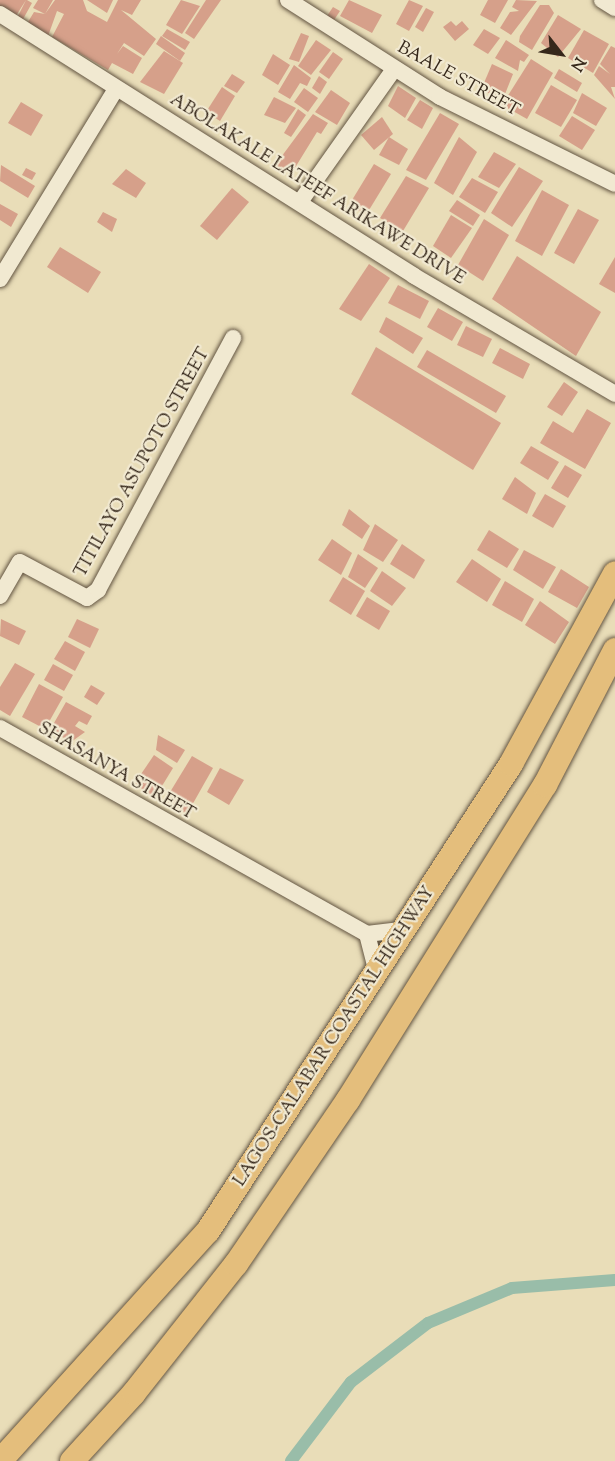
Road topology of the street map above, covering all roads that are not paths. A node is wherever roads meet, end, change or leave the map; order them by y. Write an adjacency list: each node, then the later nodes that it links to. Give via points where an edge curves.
1 (602, 0): 3 (street)
2 (297, 3): 5 (street, BAALE STREET)
3 (615, 8)
4 (0, 14): 6 (street, ABOLAKALE LATEEF ARIKAWE DRIVE)
5 (394, 69): 7 (street, BAALE STREET); 8 (street)
6 (116, 89): 8 (street, ABOLAKALE LATEEF ARIKAWE DRIVE); 9 (street)
7 (615, 184)
8 (300, 202): 11 (street, ABOLAKALE LATEEF ARIKAWE DRIVE, via 414,276)
9 (0, 279)
10 (233, 338): 13 (street, TITILAYO ASUPOTO STREET, via 98,590 87,597 20,562)
11 (615, 394)
12 (615, 573): 16 (highway, LAGOS-CALABAR COASTAL HIGHWAY, via 512,764)
13 (0, 597)
14 (615, 650): 20 (highway, via 545,785 348,1100 236,1264 134,1393)
15 (0, 728): 17 (street, SHASANYA STREET)
16 (405, 929): 17 (street); 18 (highway, LAGOS-CALABAR COASTAL HIGHWAY)
17 (367, 934): 18 (street)
18 (377, 973): 19 (highway, LAGOS-CALABAR COASTAL HIGHWAY, via 208,1231)
19 (0, 1461)
20 (72, 1461)

